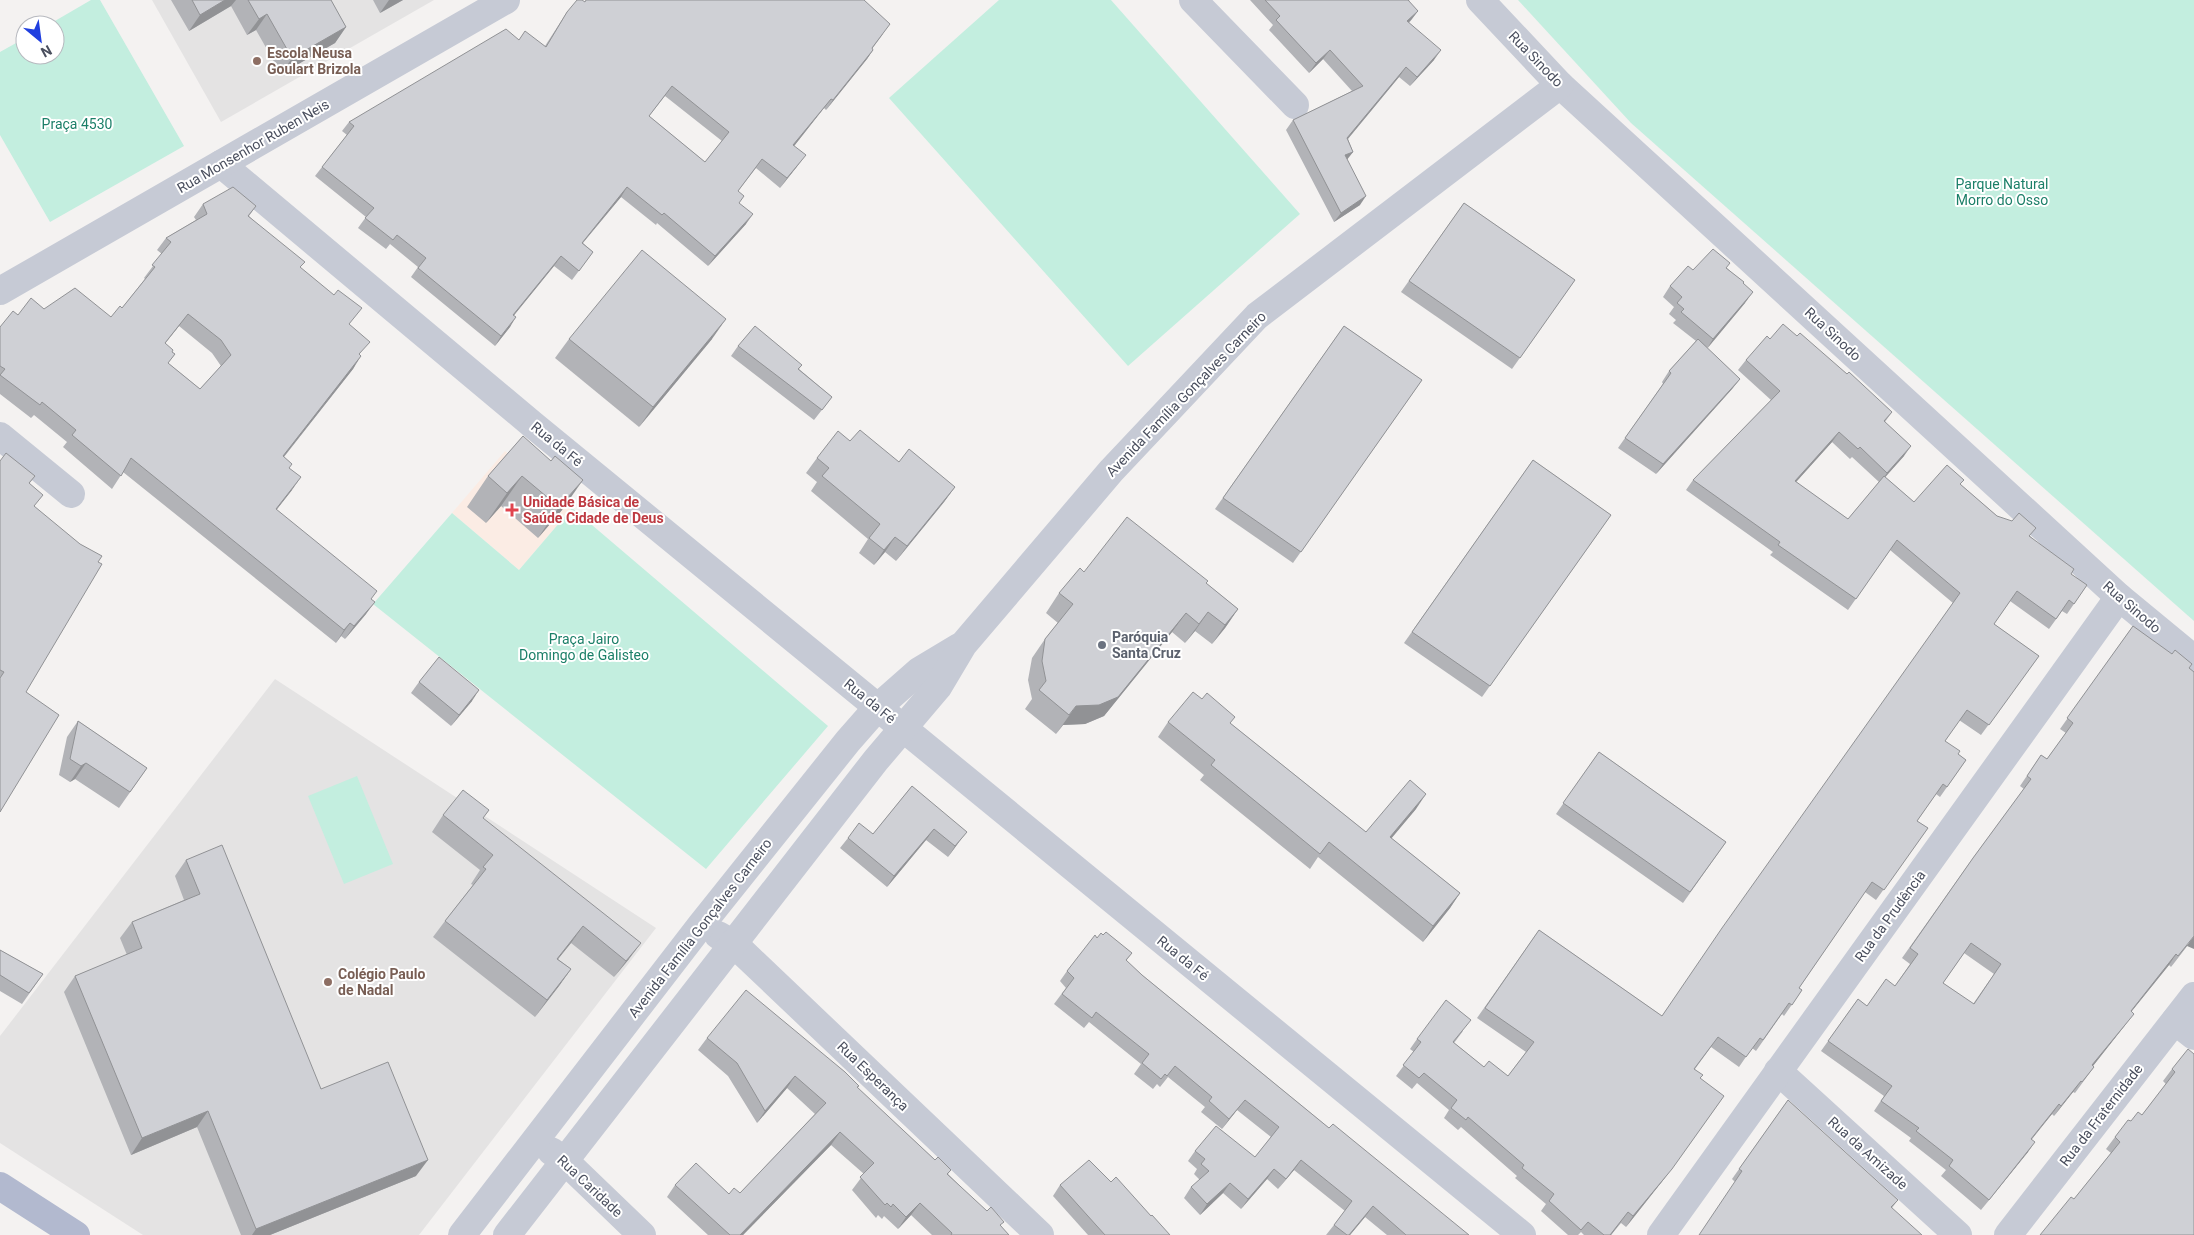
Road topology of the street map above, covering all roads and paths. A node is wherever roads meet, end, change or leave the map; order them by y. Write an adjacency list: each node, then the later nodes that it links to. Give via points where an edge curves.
1 (506, 0): 6 (street, Rua Monsenhor Ruben Neis)
2 (1193, 0): 5 (street)
3 (1480, 0): 4 (street, Rua Sinodo)
4 (1560, 85): 10 (street, Rua Sinodo); 11 (street, Avenida Família Gonçalves Carneiro, via 1257,316 1111,471)
5 (1295, 105)
6 (220, 164): 7 (street, Rua Monsenhor Ruben Neis); 13 (street, Rua da Fé)
7 (0, 291)
8 (0, 436): 9 (street)
9 (71, 494)
10 (2120, 597): 12 (street, Rua Sinodo); 19 (street, Rua da Prudência)
11 (963, 645): 13 (street, Avenida Família Gonçalves Carneiro, via 919,672); 14 (street, Avenida Família Gonçalves Carneiro, via 938,687)
12 (2194, 659)
13 (877, 708): 14 (street, Rua da Fé); 15 (street, Avenida Família Gonçalves Carneiro)
14 (904, 729): 16 (street, Avenida Família Gonçalves Carneiro, via 876,760); 28 (street, Rua da Fé)
15 (701, 925): 16 (street, Rua Esperança); 20 (street, Avenida Família Gonçalves Carneiro)
16 (734, 944): 21 (street, Avenida Família Gonçalves Carneiro); 27 (street, Rua Esperança)
17 (2194, 996): 18 (street, Rua da Fraternidade)
18 (2184, 1028): 31 (street, Rua da Fraternidade)
19 (1778, 1071): 29 (street, Rua da Prudência); 30 (street, Rua da Amizade)
20 (536, 1139): 21 (street, Rua Caridade); 24 (street, Avenida Família Gonçalves Carneiro)
21 (565, 1161): 25 (street, Avenida Família Gonçalves Carneiro); 26 (street, Rua Caridade)
22 (0, 1186): 23 (main road)
23 (76, 1235)
24 (462, 1235)
25 (507, 1235)
26 (642, 1235)
27 (1040, 1235)
28 (1522, 1235)
29 (1661, 1235)
30 (1958, 1235)
31 (2008, 1235)

